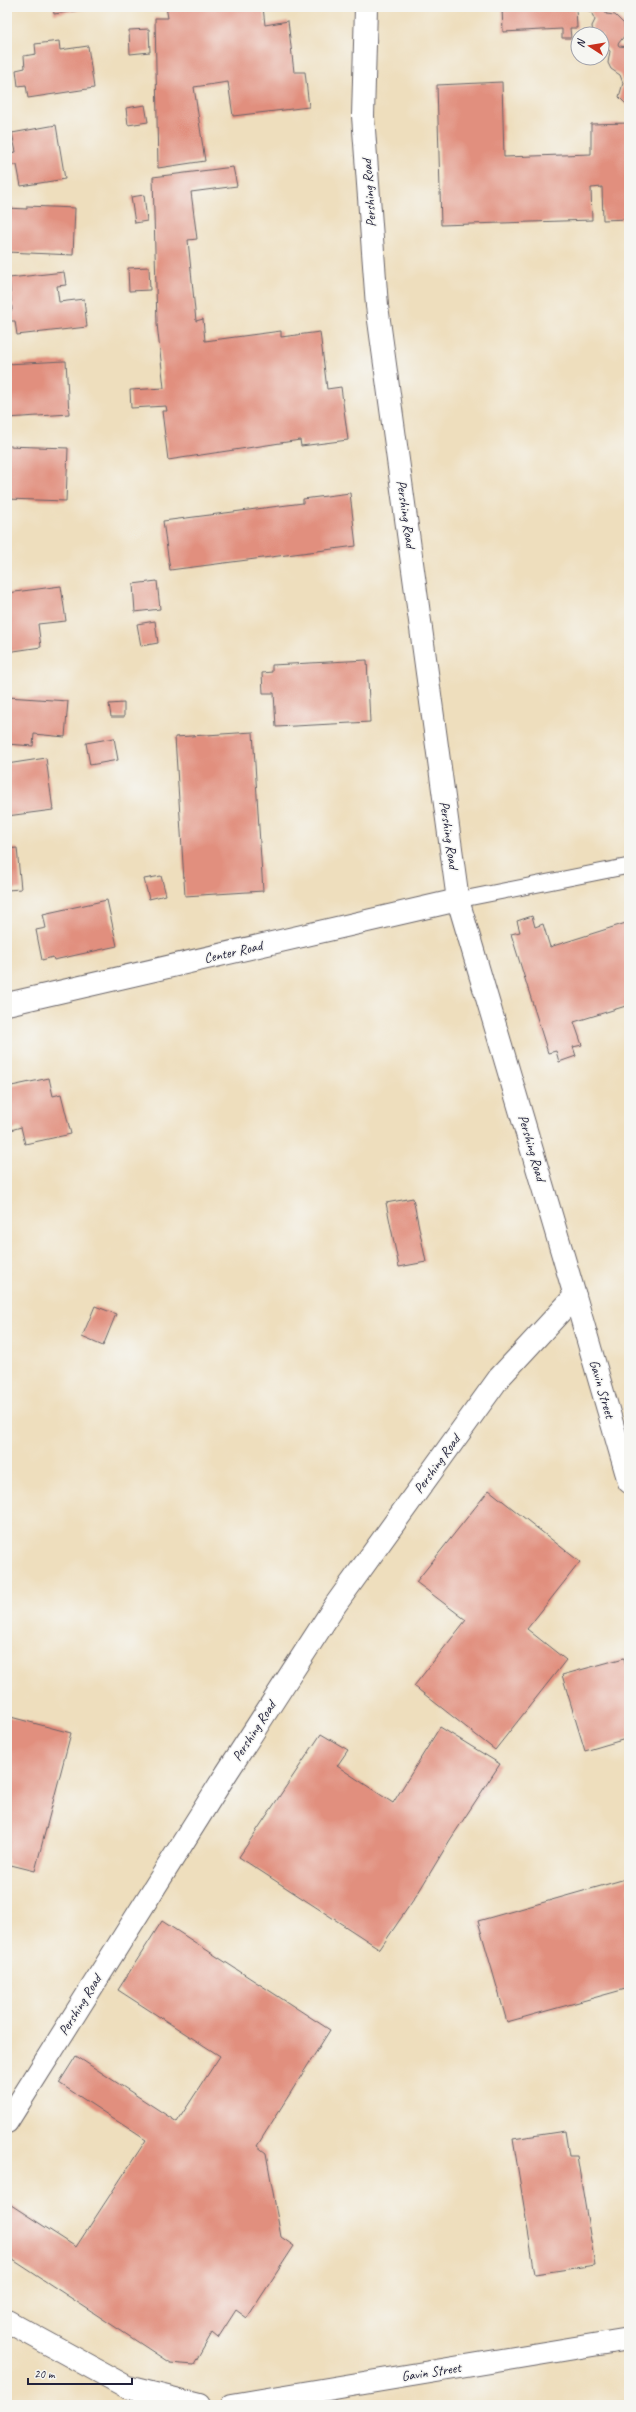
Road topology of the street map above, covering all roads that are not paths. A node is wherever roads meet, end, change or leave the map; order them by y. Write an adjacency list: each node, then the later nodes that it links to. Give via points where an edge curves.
1 (366, 7): 3 (street, Pershing Road, via 363,116 377,306)
2 (629, 866): 3 (lane)
3 (458, 900): 4 (street, Center Road); 5 (street, Pershing Road)
4 (7, 1004)
5 (575, 1296): 6 (street, Gavin Street); 7 (street, Pershing Road, via 499,1378 336,1604 221,1781)
6 (629, 1482)
7 (7, 2122)
8 (7, 2321): 10 (street, via 127,2387)
9 (629, 2339): 11 (street, Gavin Street)
10 (199, 2405)
11 (232, 2405)

